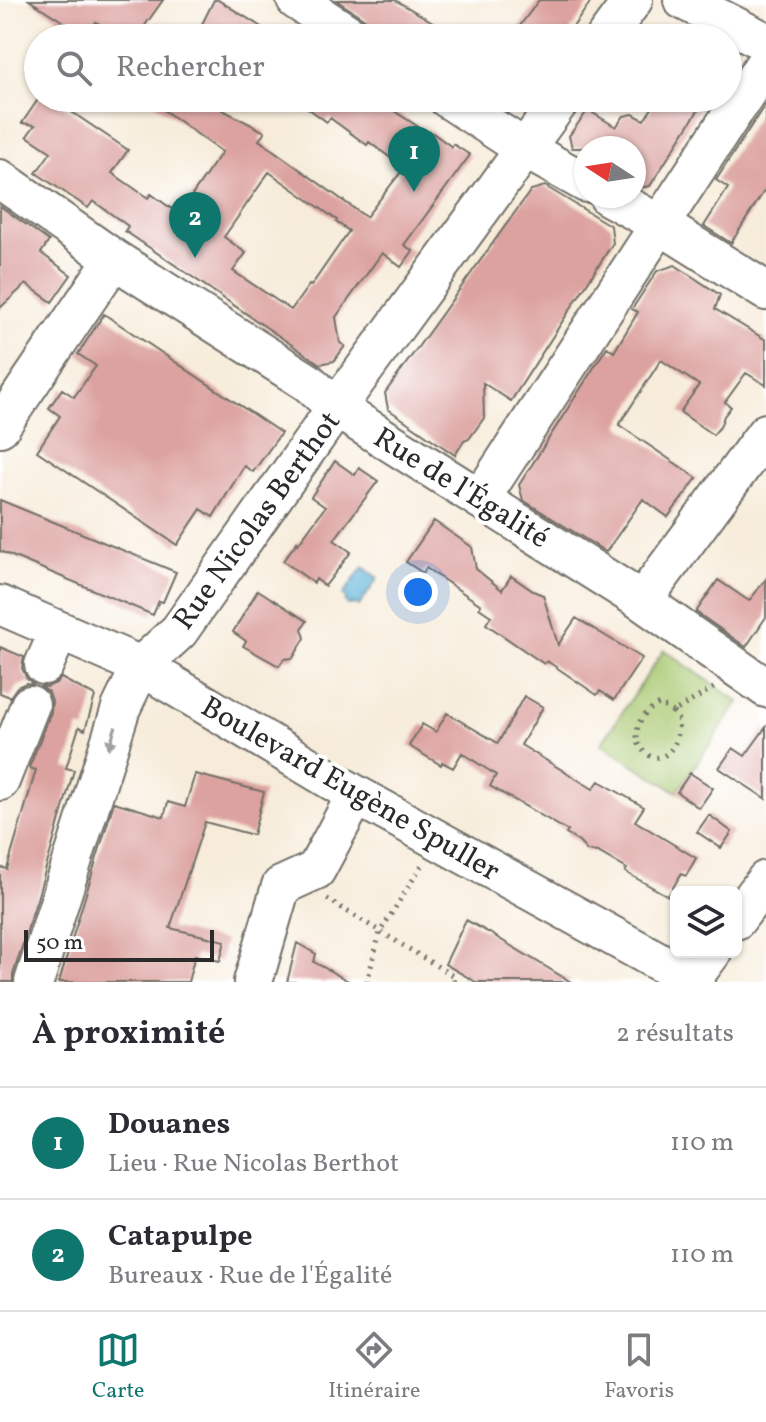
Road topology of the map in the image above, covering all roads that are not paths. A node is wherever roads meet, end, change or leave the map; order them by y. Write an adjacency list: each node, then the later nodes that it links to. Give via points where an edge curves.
1 (296, 0): 4 (street)
2 (633, 0): 5 (street)
3 (683, 0): 6 (street)
4 (333, 24)
5 (615, 24)
6 (730, 24)
7 (742, 30): 8 (street)
8 (766, 42)
9 (766, 62): 10 (street)
10 (742, 98)
11 (468, 112): 14 (street)
12 (552, 112): 14 (street, Rue Nicolas Berthot)
13 (733, 112): 18 (street)
14 (525, 149): 15 (street); 21 (street, Rue Nicolas Berthot)
15 (574, 176)
16 (0, 179): 19 (street, Rue de l'Égalité)
17 (630, 208): 18 (street)
18 (659, 224): 20 (street); 24 (street)
19 (114, 259): 21 (street, Rue de l'Égalité, via 309,383); 22 (street)
20 (766, 291)
21 (336, 408): 24 (street, Rue de l'Égalité); 29 (street, Rue Nicolas Berthot, via 179,631)
22 (0, 427)
23 (766, 433): 25 (street)
24 (481, 498): 25 (street, Rue de l'Égalité)
25 (642, 601): 30 (street, Rue de l'Égalité)
26 (0, 605): 27 (street, Boulevard Eugène Spuller)
27 (59, 631): 28 (street); 29 (street, Boulevard Eugène Spuller)
28 (44, 665)
29 (141, 666): 33 (street, Boulevard Eugène Spuller); 37 (street, Rue Nicolas Berthot, one-way to 37, via 121,708)
30 (766, 688)
31 (30, 705): 32 (street)
32 (0, 781)
33 (356, 795): 36 (street, Boulevard Eugène Spuller); 38 (street, via 316,870 281,886)
34 (766, 880): 35 (street)
35 (742, 912)
36 (700, 971)
37 (34, 982)
38 (253, 982)

